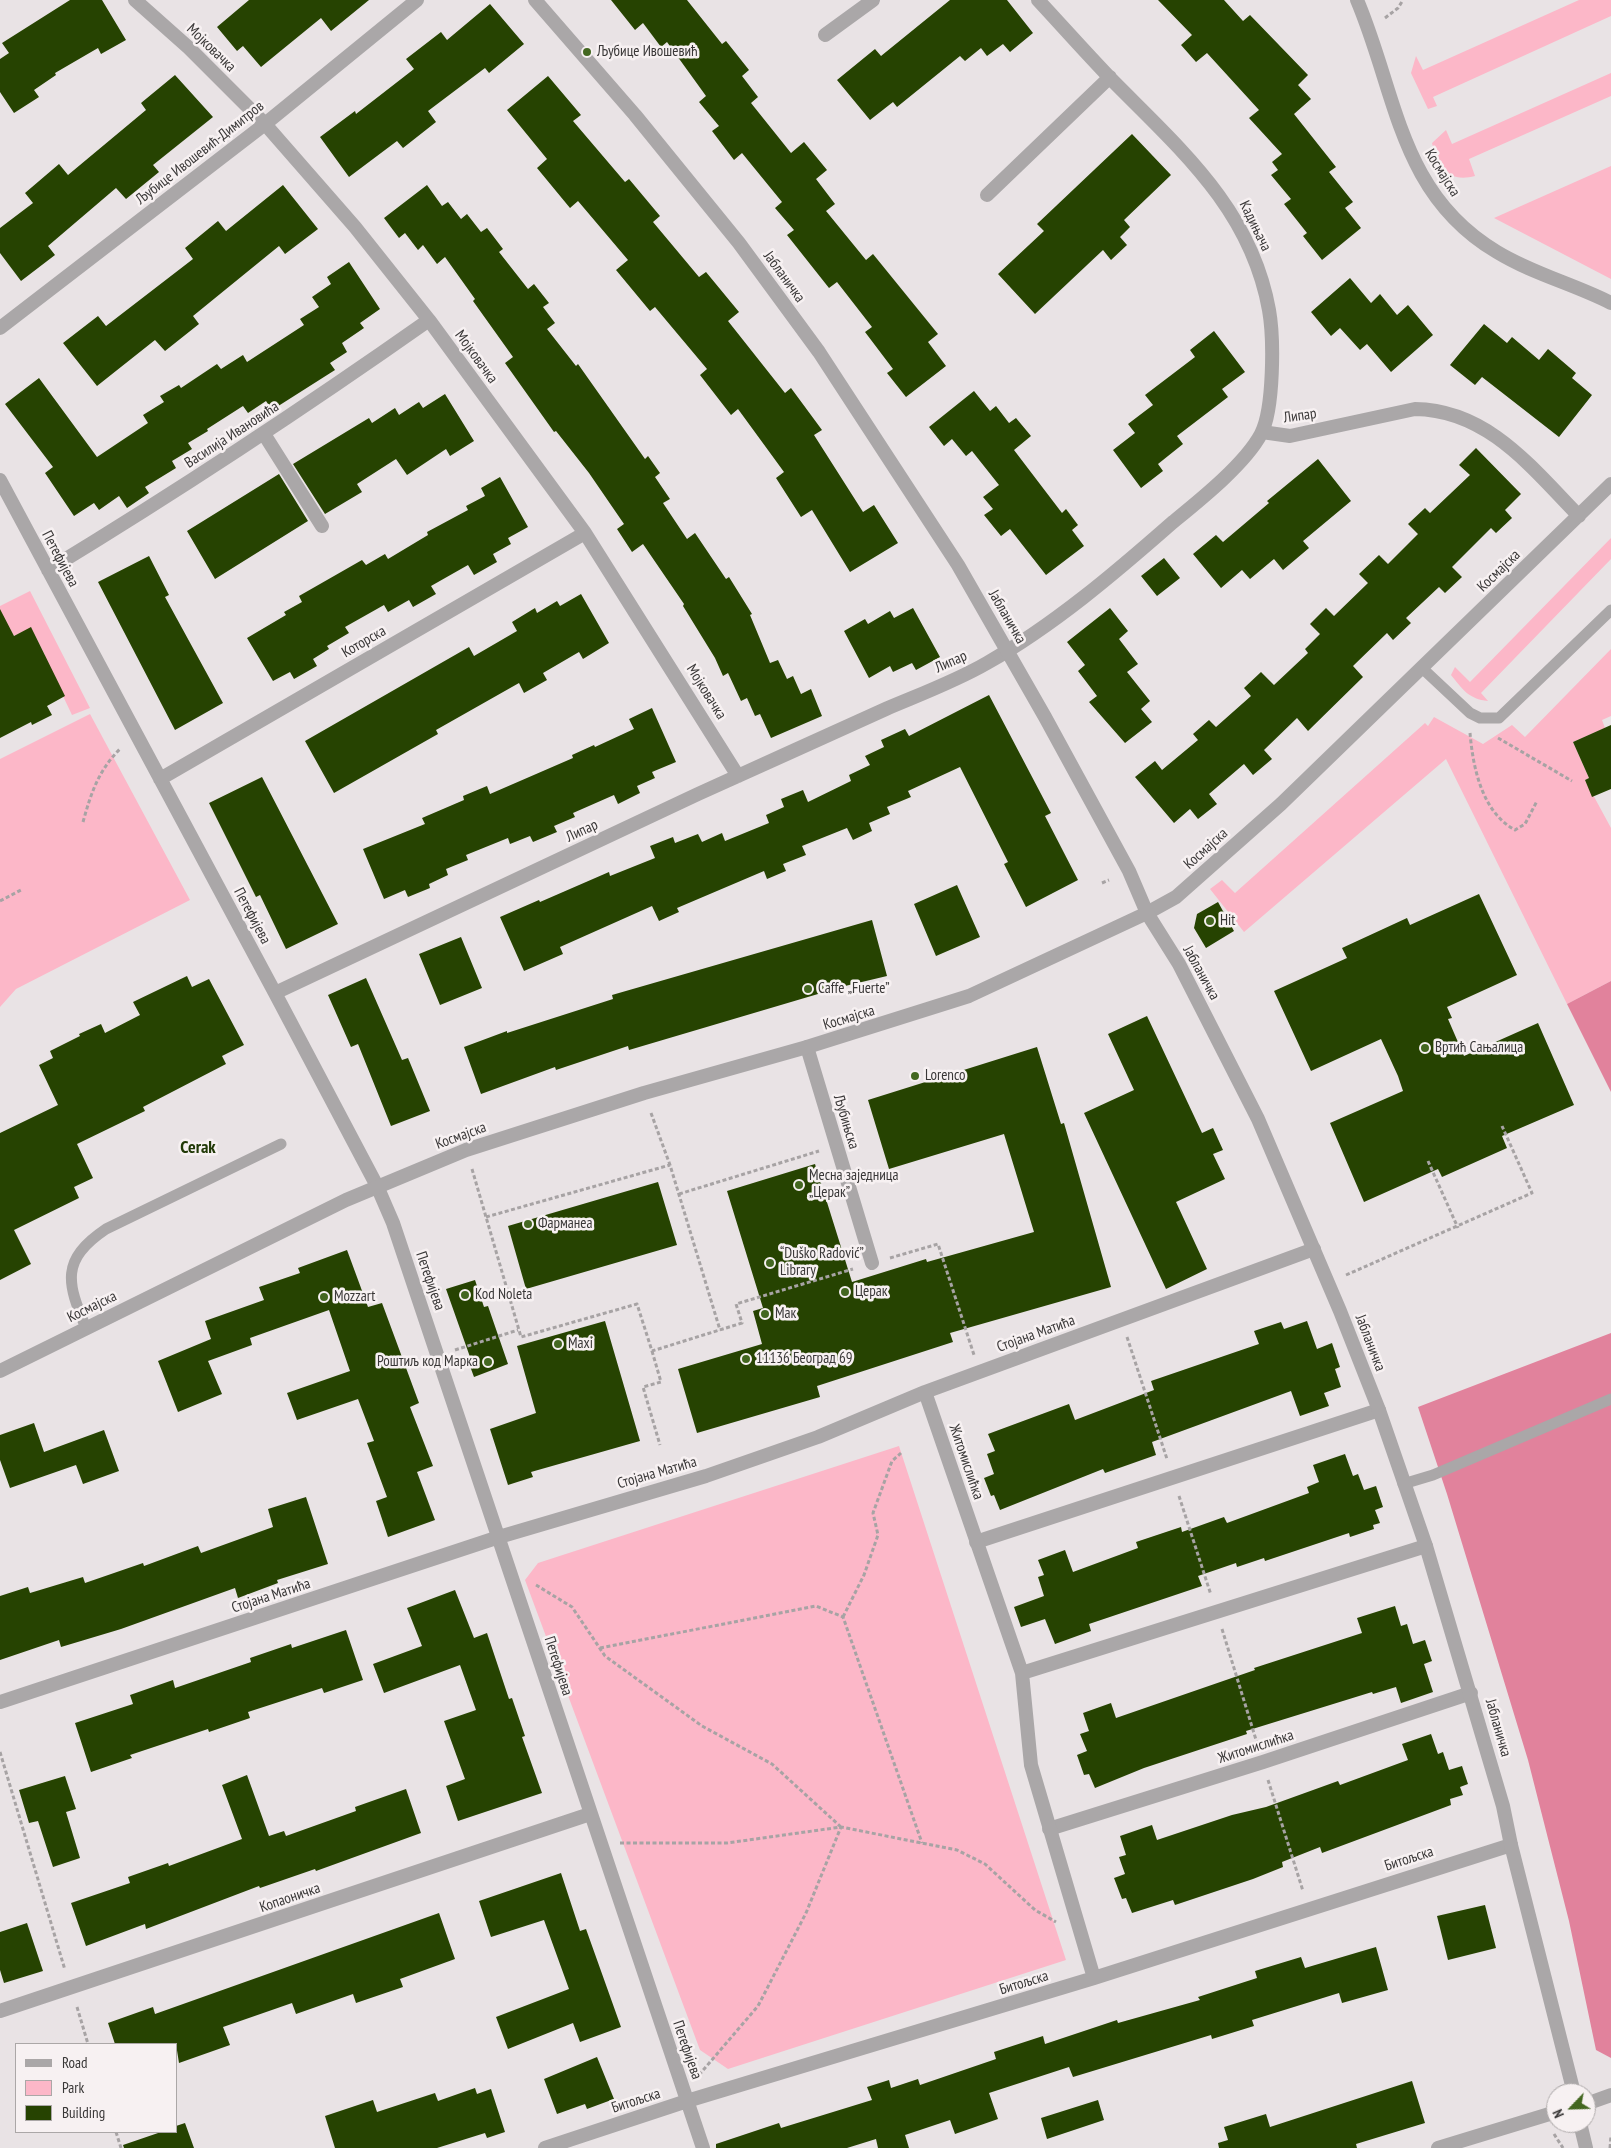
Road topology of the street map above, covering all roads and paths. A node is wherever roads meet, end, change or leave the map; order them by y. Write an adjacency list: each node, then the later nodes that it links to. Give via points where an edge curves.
1 (135, 0): 9 (street, Мојковачка, via 189,48)
2 (417, 0): 9 (street, Љубице Ивошевић-Димитров)
3 (535, 0): 23 (street, Јабланичка, via 635,115 739,243 819,352 958,565)
4 (873, 0): 7 (street)
5 (1038, 0): 8 (street, Кадињача)
6 (1357, 0): 11 (street, Космајска, via 1402,133 1430,191 1444,208 1472,236 1497,252 1535,272 1584,289)
7 (825, 35)
8 (1110, 77): 10 (street); 14 (street, Кадињача, via 1189,157 1217,190 1240,226 1258,269 1269,308 1273,348)
9 (265, 124): 12 (street, Мојковачка, via 355,227); 13 (street, Љубице Ивошевић-Димитров)
10 (987, 195)
11 (1611, 303)
12 (429, 320): 15 (street, Василија Ивановића); 20 (street, Мојковачка)
13 (0, 328)
14 (1262, 432): 18 (street, Липар, via 1290,436 1415,410 1451,414 1494,434); 23 (street, Липар, via 1244,457 1164,531 1072,606)
15 (264, 434): 19 (street); 21 (street, Василија Ивановића)
16 (0, 480): 21 (street, Петефијева)
17 (1611, 484): 18 (street, Космајска)
18 (1579, 516): 24 (street, Космајска)
19 (322, 526)
20 (585, 533): 28 (street, Мојковачка); 29 (street, Которска)
21 (48, 570): 26 (street, Петефијева)
22 (1611, 610): 25 (lane, via 1506,714 1490,720)
23 (1008, 650): 28 (street, Липар, via 983,666); 37 (street, Јабланичка, via 1121,856)
24 (1422, 668): 25 (lane); 37 (street, Космајска, via 1267,817 1176,897)
25 (1474, 715): 31 (path, via 1470,731 1472,754 1487,804 1505,824 1516,830 1525,824)
26 (136, 735): 29 (street, Петефијева); 32 (path, via 113,756 93,785)
27 (1512, 746): 30 (path)
28 (738, 776): 38 (street, Липар)
29 (160, 779): 38 (street, Петефијева)
30 (1572, 781)
31 (1537, 801)
32 (83, 822)
33 (1109, 880): 34 (path)
34 (1102, 883)
35 (21, 890): 36 (path)
36 (0, 901)
37 (1148, 913): 39 (street, Космајска, via 969,996); 51 (street, Јабланичка, via 1179,964 1262,1128)
38 (275, 993): 47 (street, Петефијева)
39 (807, 1047): 43 (street, Космајска, via 644,1093); 52 (street, Љубињска)
40 (651, 1113): 46 (path)
41 (1502, 1126): 50 (path, via 1532,1193)
42 (281, 1144): 54 (lane, via 106,1229 88,1241 80,1251 70,1280 72,1296)
43 (466, 1150): 47 (street, Космајска); 49 (path)
44 (820, 1151): 48 (path)
45 (1428, 1160): 50 (path)
46 (670, 1165): 48 (path); 49 (path)
47 (377, 1186): 54 (street, Космајска); 58 (street, Петефијева, via 393,1222)
48 (679, 1194): 56 (path)
49 (486, 1217): 55 (path)
50 (1458, 1228): 53 (path)
51 (1314, 1249): 60 (street, Стојана Матића); 63 (street, Јабланичка)
52 (872, 1264): 56 (path, via 736,1304 742,1323); 60 (path, via 938,1244)
53 (1346, 1275)
54 (86, 1328): 59 (street, Космајска)
55 (518, 1330): 57 (path, via 520,1337 637,1304); 58 (path)
56 (720, 1330): 57 (path)
57 (652, 1351): 64 (path, via 662,1382 643,1387)
58 (438, 1356): 67 (street, Петефијева)
59 (0, 1371)
60 (980, 1372): 61 (street, Стојана Матића)
61 (925, 1392): 67 (street, Стојана Матића, via 861,1421 706,1476); 68 (street, Житомислићка)
62 (1611, 1399): 66 (lane, via 1433,1475)
63 (1379, 1410): 66 (street, Јабланичка); 68 (street)
64 (660, 1445)
65 (902, 1453): 71 (path, via 892,1461 873,1513 878,1535 864,1575)
66 (1403, 1484): 69 (street, Јабланичка)
67 (499, 1537): 70 (street, Петефијева); 75 (street, Стојана Матића)
68 (976, 1542): 73 (street, Житомислићка)
69 (1426, 1546): 73 (street); 74 (street, Јабланичка)
70 (509, 1568): 72 (path, via 572,1607); 77 (street, Петефијева)
71 (843, 1617): 72 (path, via 816,1606); 81 (path)
72 (600, 1648): 78 (path, via 605,1656 702,1726 772,1764)
73 (1022, 1674): 79 (street, Житомислићка, via 1031,1765)
74 (1471, 1693): 79 (street, Житомислићка); 82 (street, Јабланичка)
75 (0, 1702)
76 (0, 1752): 85 (path)
77 (590, 1814): 80 (street, Петефијева); 85 (street, Копаоничка)
78 (841, 1827): 80 (path, via 727,1843); 81 (path); 88 (path, via 806,1913 758,2006)
79 (1048, 1829): 83 (street, Житомислићка)
80 (600, 1843): 92 (street, Петефијева)
81 (922, 1843): 83 (path, via 957,1850 985,1864 1035,1910)
82 (1511, 1845): 84 (street, Битољска); 89 (street, Јабланичка)
83 (1081, 1936): 84 (street, Житомислићка)
84 (1094, 1978): 92 (street, Битољска)
85 (71, 1987): 86 (street, Копаоничка); 87 (path)
86 (0, 2011)
87 (88, 2043)
88 (697, 2077)
89 (1571, 2083)
90 (1611, 2095): 91 (street)
91 (1596, 2100)
92 (687, 2101): 98 (street, Битољска); 99 (street, Петефијева)
93 (1546, 2115): 100 (street)
94 (116, 2133): 97 (path)
95 (1582, 2133): 101 (street)
96 (1611, 2135): 102 (path)
97 (121, 2148)
98 (545, 2148)
99 (703, 2148)
100 (1438, 2148)
101 (1586, 2148)
102 (1610, 2148)

